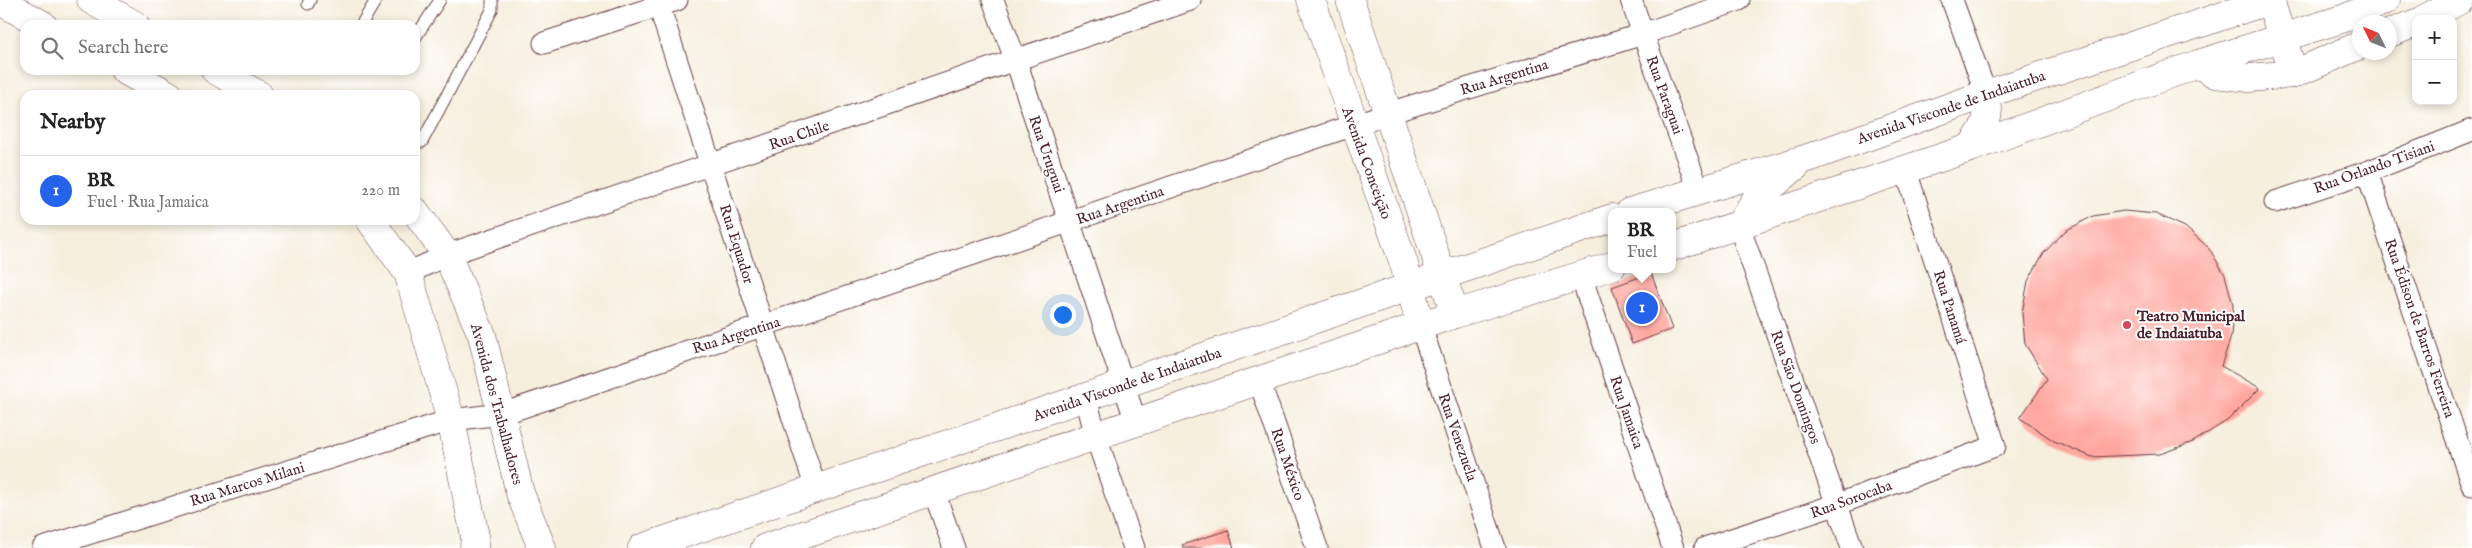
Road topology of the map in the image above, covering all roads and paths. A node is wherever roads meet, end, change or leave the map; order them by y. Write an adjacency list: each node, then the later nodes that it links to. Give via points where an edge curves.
1 (91, 0): 19 (main road)
2 (376, 0): 20 (lane)
3 (440, 0): 22 (lane)
4 (492, 0): 39 (lane, via 492,10)
5 (993, 0): 28 (street, Rua Uruguai)
6 (1190, 0): 28 (street, Rua Chile)
7 (1311, 0): 37 (main road, Avenida Conceição)
8 (1350, 0): 36 (main road)
9 (1631, 0): 24 (street, Rua Paraguai)
10 (1739, 0): 24 (street, Rua Argentina)
11 (1952, 0): 35 (street)
12 (2270, 0): 25 (main road); 35 (main road, Avenida Visconde de Indaiatuba)
13 (2386, 0): 25 (main road)
14 (2460, 0): 17 (main road)
15 (0, 1): 18 (main road)
16 (664, 2): 26 (street); 42 (street, Rua Equador)
17 (2432, 15)
18 (34, 20)
19 (127, 20)
20 (364, 20)
21 (2412, 24): 23 (main road)
22 (420, 30)
23 (2397, 30)
24 (1643, 34): 36 (street, Rua Argentina); 45 (street, Rua Paraguai)
25 (2282, 39): 29 (main road); 30 (main road)
26 (544, 44)
27 (2352, 49): 30 (main road)
28 (1016, 61): 42 (street, Rua Chile); 50 (street, Rua Uruguai)
29 (2198, 64): 30 (main road, via 2215,74 2249,78); 40 (main road)
30 (2294, 74)
31 (133, 75): 33 (main road)
32 (224, 75): 34 (main road)
33 (160, 90)
34 (250, 90)
35 (1986, 94): 40 (main road, via 1990,107 1988,120); 41 (main road, Avenida Visconde de Indaiatuba)
36 (1389, 112): 37 (street, Rua Argentina); 57 (main road)
37 (1354, 126): 50 (street, Rua Argentina); 59 (main road, Avenida Conceição)
38 (2472, 130): 44 (street, Rua Orlando Tisiani)
39 (422, 142)
40 (1970, 148): 43 (main road)
41 (1808, 158): 45 (main road, Avenida Visconde de Indaiatuba); 52 (main road, via 1756,199)
42 (711, 165): 54 (street, Rua Chile); 61 (street, Rua Equador)
43 (1905, 168): 52 (main road); 70 (street, Rua Panamá)
44 (2367, 172): 46 (street, Rua Orlando Tisiani); 71 (street, Rua Édison de Barros Ferreira)
45 (1698, 189): 47 (main road, Avenida Visconde de Indaiatuba)
46 (2275, 202)
47 (1642, 208)
48 (420, 219): 54 (main road, Avenida dos Trabalhadores)
49 (1608, 219): 57 (main road, Avenida Visconde de Indaiatuba)
50 (1070, 222): 61 (street, Rua Argentina); 64 (street, Rua Uruguai)
51 (374, 225): 56 (main road)
52 (1739, 226): 53 (main road); 74 (street, Rua São Domingos)
53 (1676, 246)
54 (447, 255): 56 (street, Rua Chile); 66 (main road, Avenida dos Trabalhadores, via 482,335)
55 (1608, 267): 58 (main road)
56 (408, 273): 67 (main road)
57 (1443, 275): 59 (main road, Avenida Visconde de Indaiatuba); 60 (main road)
58 (1581, 276): 60 (main road); 84 (street, Rua Jamaica)
59 (1410, 288): 62 (main road, Avenida Conceição); 64 (main road, Avenida Visconde de Indaiatuba)
60 (1455, 314): 62 (main road)
61 (764, 326): 66 (street, Rua Argentina); 72 (street, Rua Equador)
62 (1421, 327): 63 (main road); 83 (street, Rua Venezuela)
63 (1258, 380): 68 (main road); 82 (street, Rua México)
64 (1124, 385): 65 (main road, Avenida Visconde de Indaiatuba); 68 (street, Rua Uruguai)
65 (1086, 398): 69 (street); 72 (main road, Avenida Visconde de Indaiatuba)
66 (502, 414): 67 (street, Rua Argentina); 78 (main road, Avenida dos Trabalhadores, via 520,493)
67 (451, 420): 76 (street, Rua Marcos Milani); 77 (main road, via 475,536)
68 (1136, 422): 69 (main road)
69 (1096, 437): 73 (main road); 81 (street)
70 (1996, 446): 74 (street, Rua Sorocaba)
71 (2472, 484)
72 (816, 489): 79 (main road, Avenida Visconde de Indaiatuba)
73 (933, 489): 75 (main road); 80 (street)
74 (1838, 504): 85 (street, Rua Sorocaba); 86 (street, Rua São Domingos)
75 (772, 547)
76 (43, 548)
77 (474, 548)
78 (542, 548)
79 (642, 548)
80 (954, 548)
81 (1134, 548)
82 (1317, 548)
83 (1495, 548)
84 (1673, 548)
85 (1705, 548)
86 (1852, 548)

